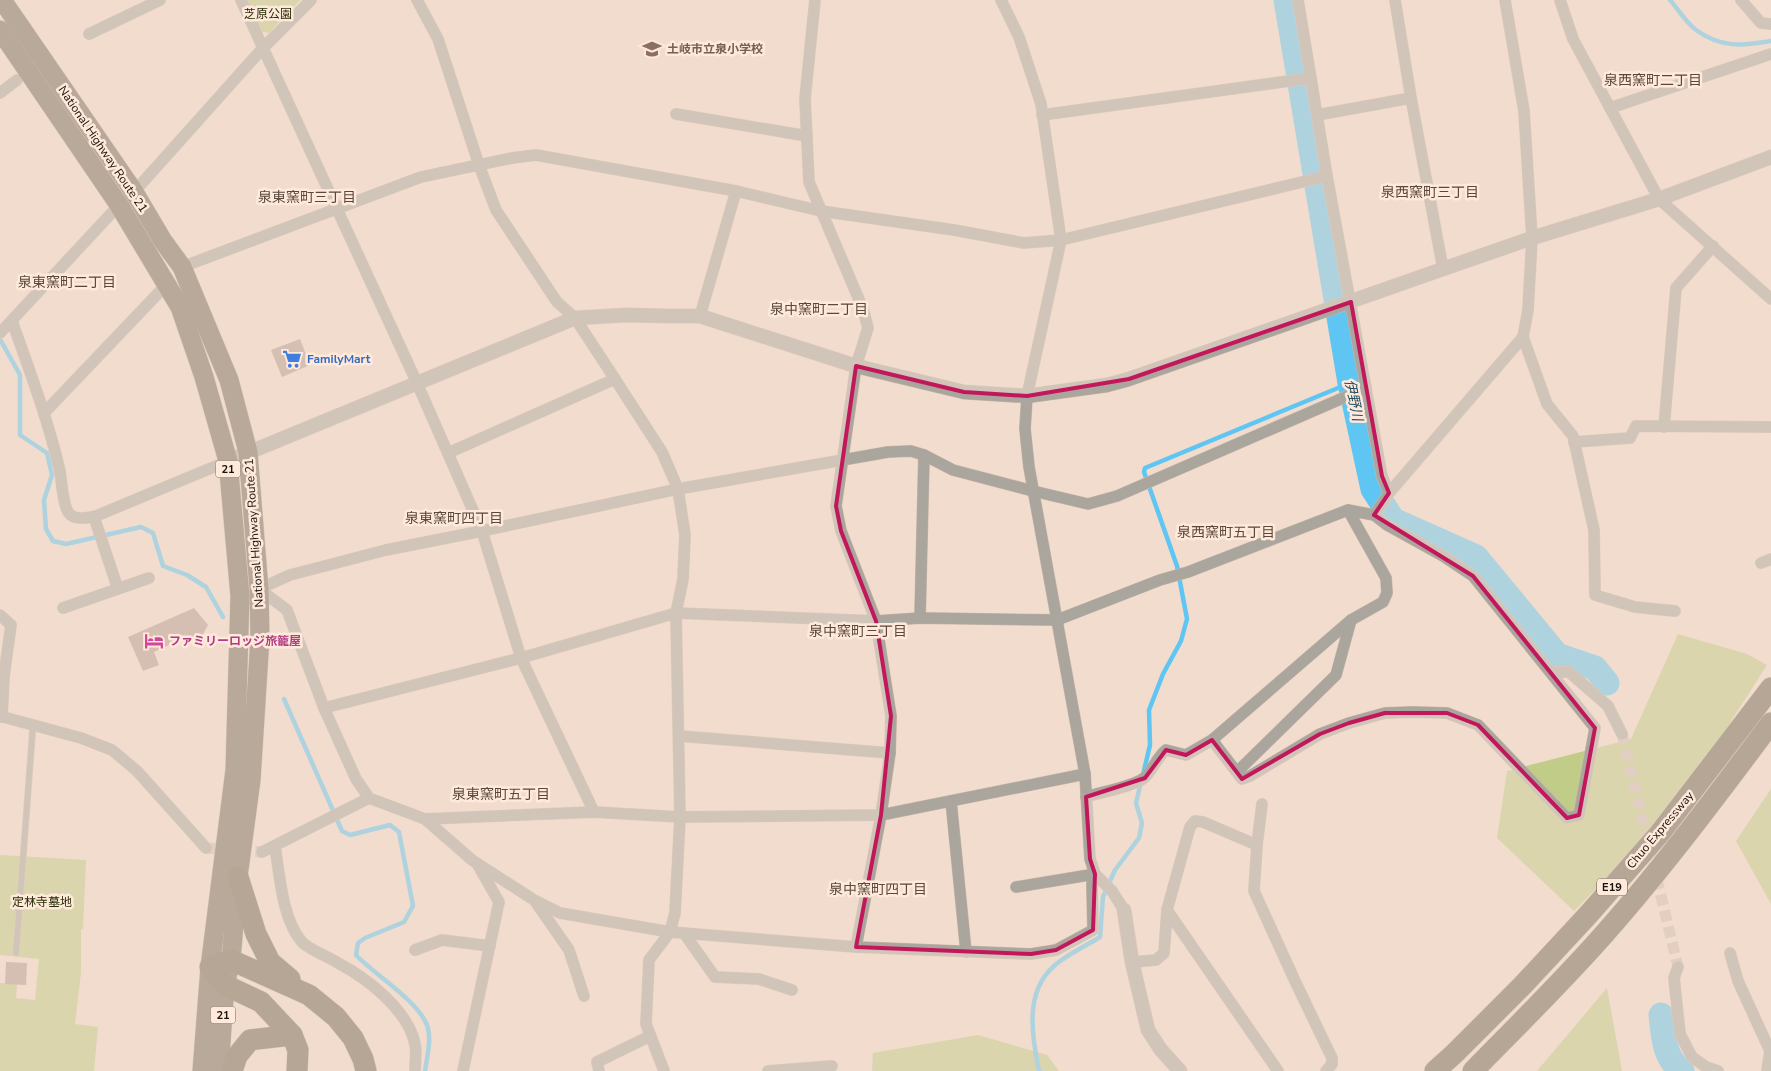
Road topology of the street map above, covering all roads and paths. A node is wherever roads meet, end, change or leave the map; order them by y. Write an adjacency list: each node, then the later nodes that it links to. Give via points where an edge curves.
1 (2, 0): 31 (highway, National Highway Route 21 / 21)
2 (160, 0): 15 (street)
3 (241, 0): 16 (street)
4 (311, 0): 16 (street)
5 (417, 0): 28 (street, via 438,39)
6 (815, 0): 26 (street, via 805,99)
7 (1002, 0): 24 (street, via 1019,38)
8 (1298, 0): 18 (street)
9 (1396, 0): 21 (street)
10 (1505, 0): 36 (street, via 1524,110)
11 (1560, 0): 22 (street, via 1573,39)
12 (1741, 0): 13 (street, via 1761,23)
13 (1771, 24)
14 (0, 30): 33 (highway, National Highway Route 21 / 21)
15 (89, 34)
16 (263, 48): 31 (street); 34 (street)
17 (1771, 54): 22 (street)
18 (1311, 78): 24 (street); 25 (street)
19 (17, 80): 20 (street)
20 (0, 92)
21 (1411, 98): 25 (street); 40 (street)
22 (1610, 108): 32 (street)
23 (676, 114): 26 (street)
24 (1042, 115): 37 (street)
25 (1317, 115): 29 (street)
26 (807, 136): 35 (street, via 809,182)
27 (1771, 157): 32 (street)
28 (479, 165): 30 (street, via 536,155); 34 (street, via 420,176); 45 (street, via 496,210 507,228 557,302)
29 (1327, 176): 37 (street); 43 (street)
30 (736, 191): 35 (street); 44 (street)
31 (134, 192): 33 (street); 39 (highway, National Highway Route 21 / 21)
32 (1659, 199): 36 (street); 38 (street)
33 (119, 205): 41 (highway, National Highway Route 21 / 21); 46 (street)
34 (336, 208): 39 (street); 50 (street)
35 (821, 211): 37 (street, via 1024,243); 48 (street, via 868,328)
36 (1532, 238): 40 (street); 47 (street, via 1528,310)
37 (1061, 240): 52 (street)
38 (1713, 246): 42 (street); 54 (street, via 1676,288)
39 (182, 266): 57 (highway, National Highway Route 21 / 21, via 229,380)
40 (1443, 269): 43 (street)
41 (167, 284): 53 (street); 61 (highway, National Highway Route 21 / 21, via 180,307)
42 (1771, 299)
43 (1351, 302): 51 (street); 52 (street, via 1129,379)
44 (700, 316): 45 (street); 48 (street)
45 (574, 318): 49 (street); 50 (street)
46 (4, 325): 53 (street)
47 (1523, 337): 56 (street, via 1547,404 1573,436); 64 (street)
48 (856, 366): 52 (street, via 964,392); 60 (street)
49 (615, 379): 58 (street); 62 (street, via 662,452)
50 (417, 382): 57 (street); 58 (street)
51 (1366, 388): 63 (street, via 1117,496 1088,504); 64 (street, via 1382,476)
52 (1027, 396): 63 (street, via 1025,429)
53 (44, 413): 67 (street, via 67,510 72,516)
54 (1664, 427): 55 (street); 56 (street, via 1636,426 1630,438)
55 (1771, 427)
56 (1574, 442): 73 (street, via 1594,530 1595,595 1634,606)
57 (248, 452): 61 (street); 71 (highway, National Highway Route 21 / 21)
58 (448, 453): 68 (street)
59 (924, 454): 60 (street, via 888,452); 63 (street, via 953,470); 76 (street)
60 (842, 460): 62 (street); 79 (street, via 836,506 841,531)
61 (228, 461): 67 (street); 123 (highway, National Highway Route 21 / 21, via 240,596 235,770)
62 (678, 489): 68 (street); 74 (street, via 685,535 683,579)
63 (1033, 491): 77 (street)
64 (1389, 493): 66 (street)
65 (1348, 510): 66 (street); 77 (street); 78 (street, via 1386,578 1388,593 1383,602)
66 (1374, 515): 81 (street, via 1473,576)
67 (96, 522): 70 (street)
68 (482, 532): 71 (street, via 386,550 290,575); 80 (street)
69 (149, 578): 70 (street)
70 (118, 589): 72 (street)
71 (259, 589): 84 (street, via 287,610); 107 (highway, National Highway Route 21 / 21, via 260,638 251,780)
72 (63, 608)
73 (1675, 611)
74 (676, 613): 79 (street); 80 (street); 89 (street)
75 (0, 614): 82 (street, via 11,625)
76 (920, 618): 77 (street); 79 (street)
77 (1057, 620): 93 (street)
78 (1351, 620): 90 (street); 92 (street, via 1336,675)
79 (876, 621): 91 (street, via 890,716)
80 (520, 658): 84 (street); 98 (street)
81 (1551, 672): 88 (street, via 1569,672 1608,706); 92 (street, via 1595,728 1579,816 1567,818 1478,725 1447,713 1376,715 1320,734 1250,776 1242,779)
82 (2, 675): 85 (street)
83 (1771, 688): 145 (highway, Chuo Expressway / E19, via 1660,833 1522,986)
84 (324, 708): 95 (street, via 356,779)
85 (1, 716): 87 (street)
86 (1771, 724): 146 (highway, Chuo Expressway / E19, via 1678,847 1606,931)
87 (33, 725): 104 (street, via 112,750 137,771); 119 (lane)
88 (1622, 734)
89 (679, 736): 91 (street); 100 (street)
90 (1212, 740): 92 (street); 94 (street, via 1186,755 1166,750 1145,778)
91 (890, 753): 99 (street)
92 (1237, 772)
93 (1085, 774): 94 (street); 96 (street)
94 (1086, 796): 108 (street, via 1090,859)
95 (369, 798): 101 (street); 103 (street)
96 (951, 801): 99 (street); 118 (street)
97 (1262, 804): 102 (street)
98 (594, 812): 100 (street); 101 (street)
99 (881, 815): 100 (street); 116 (street)
100 (680, 817): 113 (street, via 675,913)
101 (425, 819): 106 (street)
102 (1257, 845): 112 (street, via 1203,822 1195,822 1190,826); 144 (street, via 1254,891 1332,1058 1332,1064)
103 (275, 846): 105 (street); 137 (street, via 287,914 302,943 346,967 386,996 408,1027 415,1044)
104 (206, 848)
105 (262, 852)
106 (477, 864): 110 (street); 115 (street, via 499,902)
107 (238, 877): 121 (highway, National Highway Route 21 / 21); 127 (highway, via 256,934 270,962)
108 (1098, 877): 109 (street); 111 (street); 118 (street, via 1092,884 1093,930 1056,950 1031,954)
109 (1016, 887)
110 (534, 900): 113 (street, via 560,913); 128 (street, via 569,950)
111 (1124, 910): 122 (street)
112 (1167, 910): 122 (street, via 1164,953 1156,960); 143 (street)
113 (670, 932): 114 (street); 130 (street, via 649,960 646,1024)
114 (684, 933): 116 (street); 126 (street, via 715,978 759,979)
115 (490, 946): 117 (street, via 442,940); 138 (street)
116 (856, 947): 118 (street)
117 (416, 950)
118 (966, 952)
119 (16, 953)
120 (1730, 953): 148 (street, via 1738,981 1770,1051)
121 (231, 960): 123 (highway); 125 (highway, National Highway Route 21 / 21); 127 (highway)
122 (1132, 962): 142 (street, via 1148,1030 1160,1050)
123 (210, 967): 125 (highway); 132 (highway, National Highway Route 21 / 21)
124 (1678, 967): 147 (street, via 1674,978 1680,1034 1692,1057)
125 (224, 985): 129 (highway, via 261,1002); 133 (highway, National Highway Route 21 / 21)
126 (792, 990)
127 (309, 995): 136 (highway, via 336,1017 352,1038)
128 (584, 996)
129 (292, 1035): 134 (highway, via 250,1040 237,1056); 135 (highway, via 298,1050)
130 (650, 1036): 139 (street, via 597,1062); 140 (street)
131 (832, 1066): 141 (street)
132 (202, 1071)
133 (219, 1071)
134 (232, 1071)
135 (297, 1071)
136 (366, 1071)
137 (415, 1071)
138 (463, 1071)
139 (599, 1071)
140 (664, 1071)
141 (768, 1071)
142 (1180, 1071)
143 (1278, 1071)
144 (1326, 1071)
145 (1435, 1071)
146 (1473, 1071)
147 (1718, 1071)
148 (1767, 1071)

